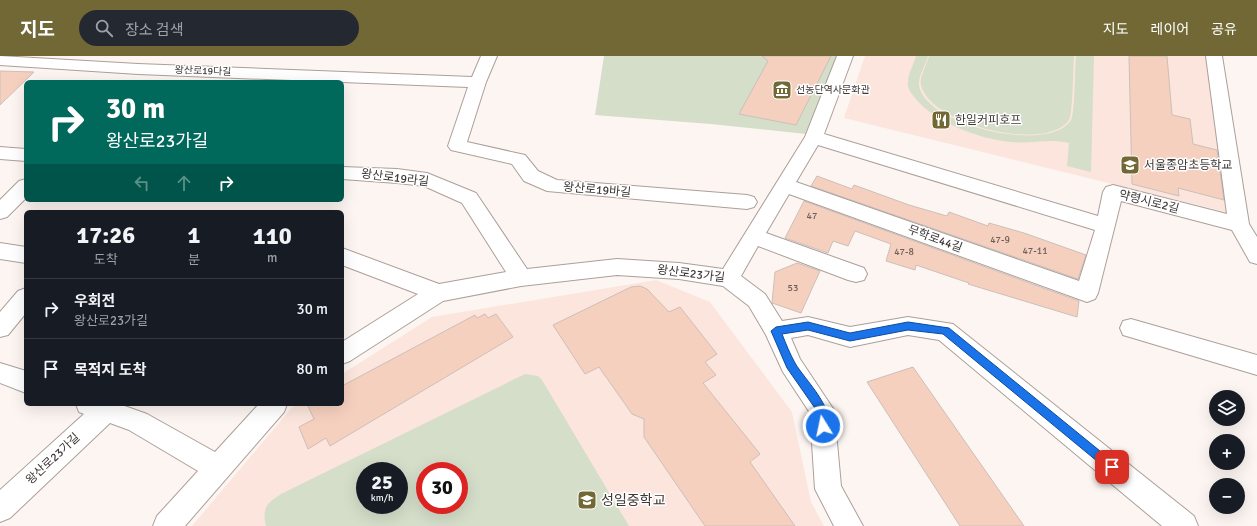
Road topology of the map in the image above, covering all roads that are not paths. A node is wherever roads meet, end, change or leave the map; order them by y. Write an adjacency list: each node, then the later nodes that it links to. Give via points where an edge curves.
1 (149, 56): 6 (street)
2 (489, 56): 8 (street, 왕산로19바길)
3 (845, 56): 9 (street)
4 (1214, 56): 17 (street, via 1220,101)
5 (0, 60): 6 (street, 왕산로19다길)
6 (138, 69): 7 (street); 8 (street, 왕산로19다길)
7 (128, 80)
8 (478, 82): 15 (street, 왕산로19바길, via 457,146 518,159 531,176 554,186)
9 (814, 137): 13 (street); 18 (street)
10 (0, 153): 11 (street)
11 (24, 155)
12 (344, 173): 25 (street, 왕산로19라길, via 427,180 469,198)
13 (784, 185): 19 (street); 27 (street, 무학로44길)
14 (24, 188): 16 (street)
15 (747, 202)
16 (0, 212)
17 (1245, 221): 18 (street, 약령시로2길, via 1113,192); 22 (street)
18 (1106, 226): 27 (street, 약령시로2길)
19 (753, 236): 24 (street); 26 (street)
20 (0, 251): 21 (street)
21 (24, 256)
22 (1257, 256)
23 (344, 257): 28 (street)
24 (856, 274)
25 (521, 278): 26 (street, 왕산로23가길, via 618,267); 28 (street, 왕산로23가길)
26 (729, 278): 32 (street, 왕산로23가길, via 757,300)
27 (1087, 292)
28 (438, 294): 33 (street, 왕산로23가길)
29 (24, 299): 30 (street)
30 (0, 328)
31 (1131, 328): 34 (street)
32 (776, 331): 42 (street, via 791,365 822,410 828,489); 43 (street, via 808,326 850,337 908,326 945,331)
33 (344, 353)
34 (1257, 365)
35 (0, 373): 36 (street)
36 (24, 381)
37 (272, 406): 39 (street)
38 (97, 407): 39 (street, 왕산로23가길, via 138,422); 40 (street, 왕산로23가길)
39 (218, 468): 41 (street)
40 (0, 508)
41 (167, 526)
42 (850, 526)
43 (1184, 526)

